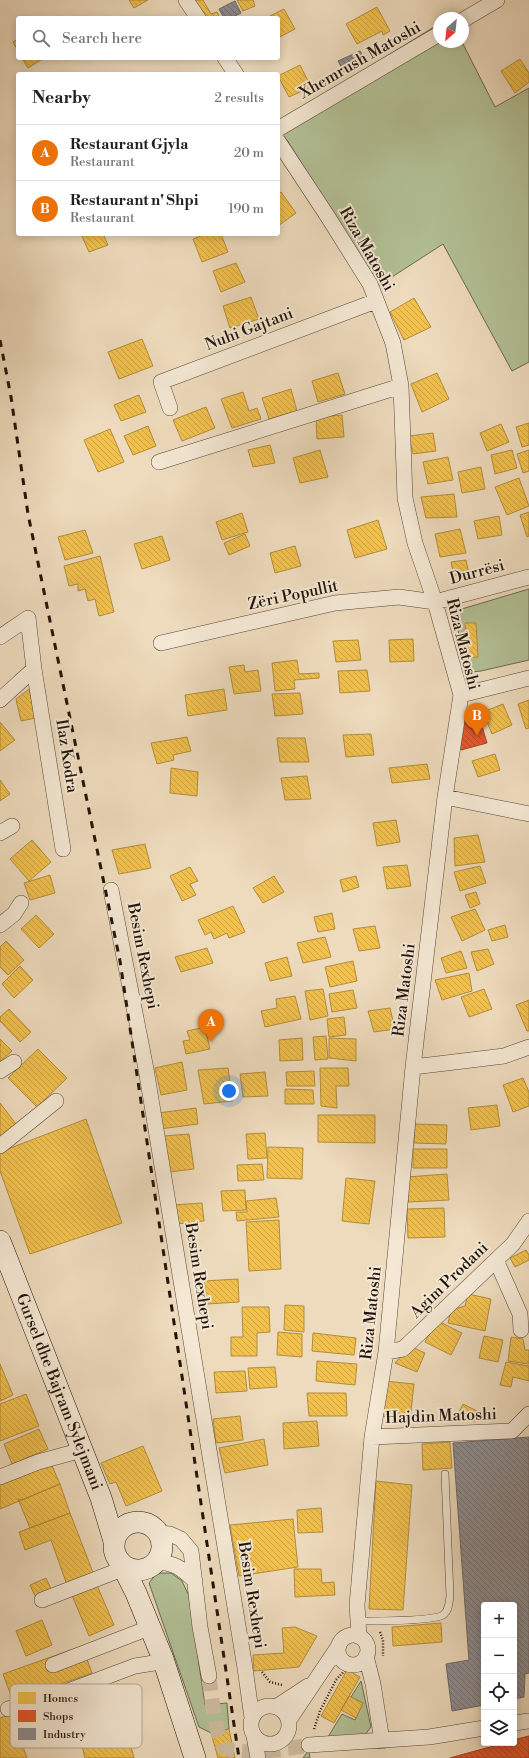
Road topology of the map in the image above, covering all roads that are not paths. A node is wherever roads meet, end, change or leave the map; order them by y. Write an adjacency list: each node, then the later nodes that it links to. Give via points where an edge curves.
1 (186, 0): 3 (street)
2 (497, 0): 4 (street)
3 (197, 16)
4 (469, 16)
5 (433, 38): 8 (street, Xhemrush Matoshi)
6 (226, 60): 7 (street)
7 (235, 72)
8 (280, 128)
9 (280, 144): 10 (street, Riza Matoshi, via 370,284)
10 (376, 301): 11 (street, Riza Matoshi, via 393,343); 12 (street, Nuhi Gajtani, via 161,382)
11 (401, 386): 13 (street); 15 (street, Riza Matoshi, via 405,498 415,543)
12 (170, 408)
13 (159, 462)
14 (529, 577): 15 (street, Durrësi)
15 (434, 602): 17 (street, Zëri Popullit, via 399,597 334,603); 20 (street, Riza Matoshi)
16 (0, 637): 18 (street, Ilaz Kodra, via 28,618)
17 (161, 643)
18 (34, 669): 21 (street); 24 (street, Ilaz Kodra)
19 (529, 678): 20 (street)
20 (461, 695): 22 (street, Riza Matoshi)
21 (0, 700)
22 (446, 797): 23 (street); 30 (street, Riza Matoshi)
23 (529, 814)
24 (63, 849)
25 (111, 890): 58 (street, Besim Rexhepi, via 146,1069)
26 (21, 903): 27 (street, via 14,914)
27 (0, 926)
28 (529, 1047): 30 (street, via 504,1056)
29 (14, 1062): 31 (street)
30 (413, 1067): 39 (street, Riza Matoshi)
31 (0, 1071)
32 (56, 1101): 33 (street)
33 (0, 1146)
34 (529, 1221): 36 (street, Agim Prodani, via 513,1244)
35 (0, 1241): 37 (street, Gursel dhe Bajram Sylejmani)
36 (496, 1260): 38 (street, via 520,1314); 39 (street, Agim Prodani, via 403,1349)
37 (6, 1273): 42 (street, Gursel dhe Bajram Sylejmani)
38 (521, 1330)
39 (386, 1352): 41 (street, Riza Matoshi)
40 (529, 1414): 41 (street, Hajdin Matoshi, via 512,1431)
41 (372, 1437): 52 (street, Riza Matoshi)
42 (82, 1450): 44 (street, via 38,1462); 45 (street, Gursel dhe Bajram Sylejmani)
43 (445, 1474): 53 (lane, via 450,1596 448,1611 442,1616)
44 (0, 1477)
45 (101, 1498): 46 (street); 48 (street, Gursel dhe Bajram Sylejmani)
46 (137, 1522): 47 (street, via 145,1524); 48 (street, via 122,1528)
47 (157, 1533): 49 (street, via 162,1548 160,1555); 50 (street, via 170,1534 188,1545 192,1551)
48 (114, 1541): 49 (street, via 116,1557)
49 (136, 1566): 50 (street, via 170,1562); 51 (street); 54 (street, via 136,1593)
50 (195, 1581): 59 (street)
51 (42, 1600)
52 (357, 1605): 53 (street); 55 (street)
53 (359, 1621): 55 (street)
54 (150, 1629): 56 (street); 57 (street)
55 (354, 1656): 60 (street, via 325,1666); 70 (street)
56 (163, 1659): 61 (street, via 135,1666); 72 (street)
57 (53, 1665)
58 (245, 1668): 62 (street); 63 (street, Besim Rexhepi)
59 (208, 1676)
60 (315, 1680): 62 (street, via 301,1692); 64 (street)
61 (87, 1684)
62 (270, 1707): 63 (street, via 258,1710); 64 (street, via 286,1714)
63 (252, 1718): 68 (street, via 251,1730)
64 (289, 1720): 71 (street, via 289,1732)
65 (529, 1721): 66 (street)
66 (517, 1723)
67 (481, 1728): 70 (street)
68 (254, 1736): 71 (street, via 269,1745); 73 (street)
69 (311, 1738): 70 (street)
70 (382, 1741)
71 (281, 1742): 74 (street)
72 (195, 1758)
73 (258, 1758)
74 (277, 1758)

